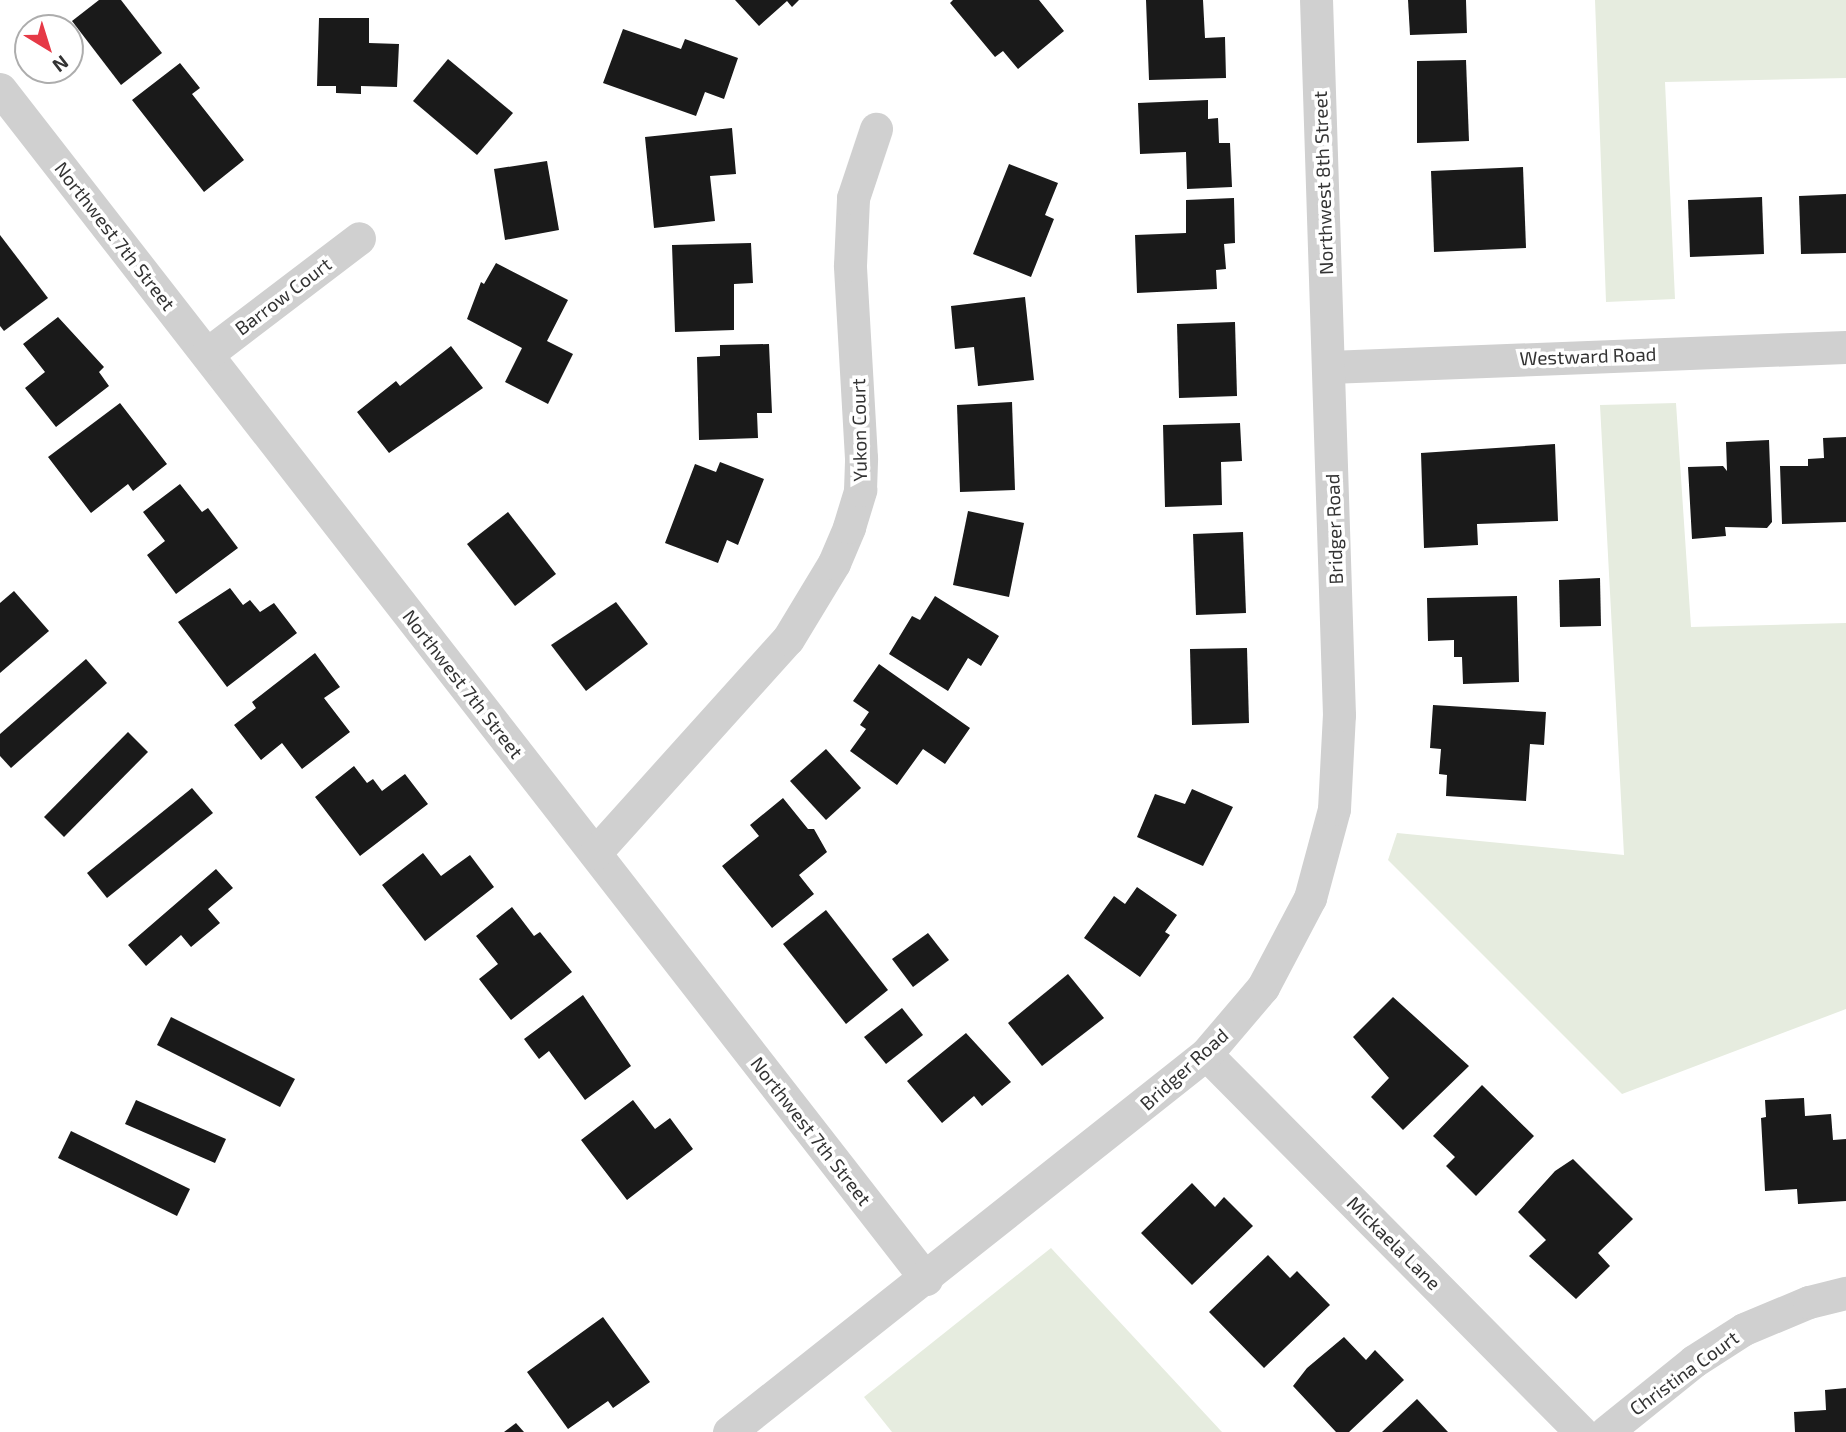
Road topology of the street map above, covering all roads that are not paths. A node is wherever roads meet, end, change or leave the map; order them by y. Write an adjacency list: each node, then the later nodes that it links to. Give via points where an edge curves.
1 (1316, 0): 7 (street, Northwest 8th Street)
2 (0, 89): 6 (street, Northwest 7th Street)
3 (876, 129): 8 (street, Yukon Court, via 853,198 849,265 861,458 860,490 849,527 824,583 788,639)
4 (359, 238): 6 (street, Barrow Court)
5 (1846, 347): 7 (street, Westward Road)
6 (207, 354): 8 (street, Northwest 7th Street)
7 (1329, 366): 9 (street, Bridger Road, via 1339,715 1332,820 1310,898 1288,945 1255,998)
8 (595, 853): 10 (street, Northwest 7th Street)
9 (1206, 1054): 10 (street, Bridger Road); 13 (street, Mickaela Lane)
10 (926, 1279): 12 (street, Bridger Road)
11 (1846, 1293): 14 (street, Christina Court, via 1809,1302 1744,1329 1694,1361)
12 (729, 1432)
13 (1581, 1432)
14 (1606, 1432)

